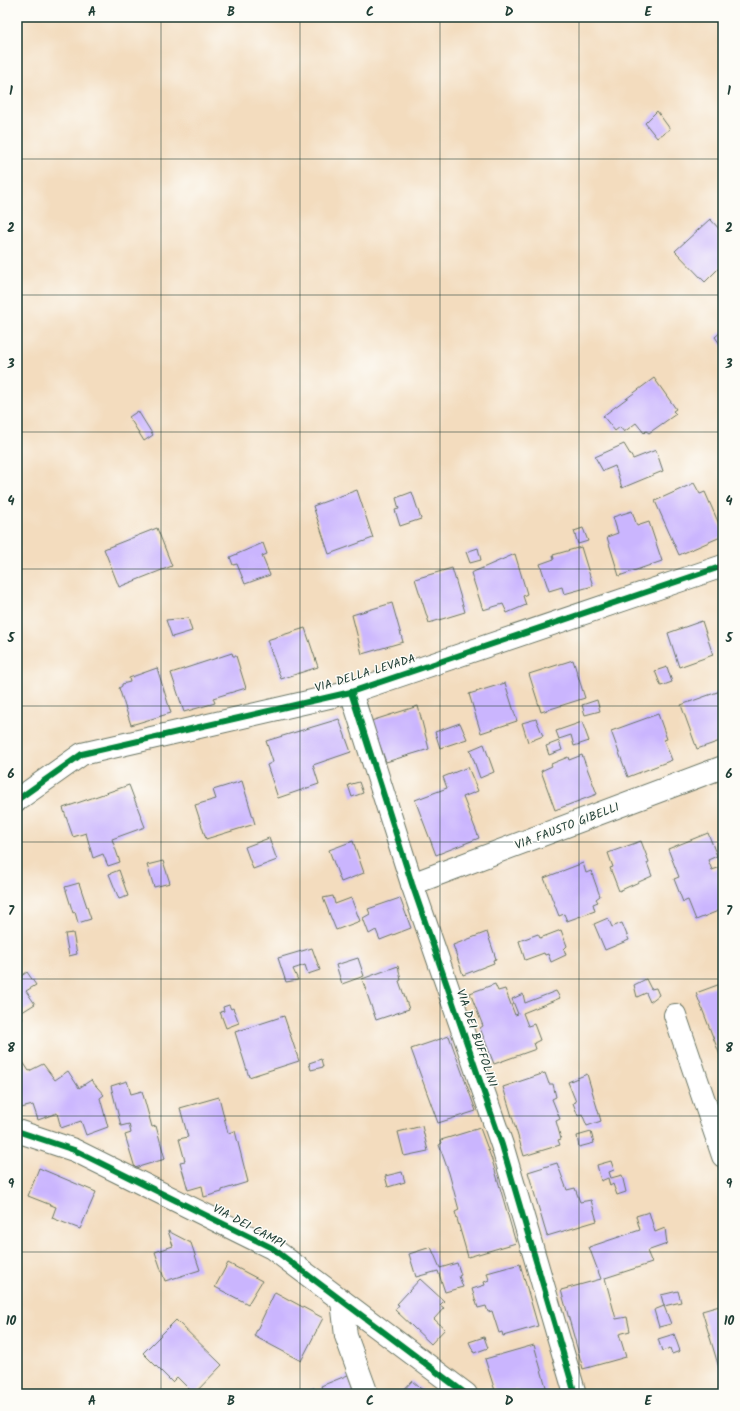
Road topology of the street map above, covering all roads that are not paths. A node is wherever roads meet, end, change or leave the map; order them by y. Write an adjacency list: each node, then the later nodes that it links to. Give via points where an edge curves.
1 (723, 566): 2 (street, VIA DELLA LEVADA)
2 (351, 692): 4 (street, VIA DELLA LEVADA, via 82,754); 5 (street, VIA DEI BUFFOLINI)
3 (723, 767): 5 (street, VIA FAUSTO GIBELLI)
4 (17, 800)
5 (412, 884): 12 (street, VIA DEI BUFFOLINI, via 502,1145)
6 (675, 1015): 8 (street)
7 (17, 1131): 9 (street, VIA DEI CAMPI, via 74,1150 272,1248)
8 (723, 1156)
9 (342, 1301): 10 (street, via 346,1336); 11 (street, VIA DEI CAMPI)
10 (367, 1394)
11 (466, 1394)
12 (575, 1394)

